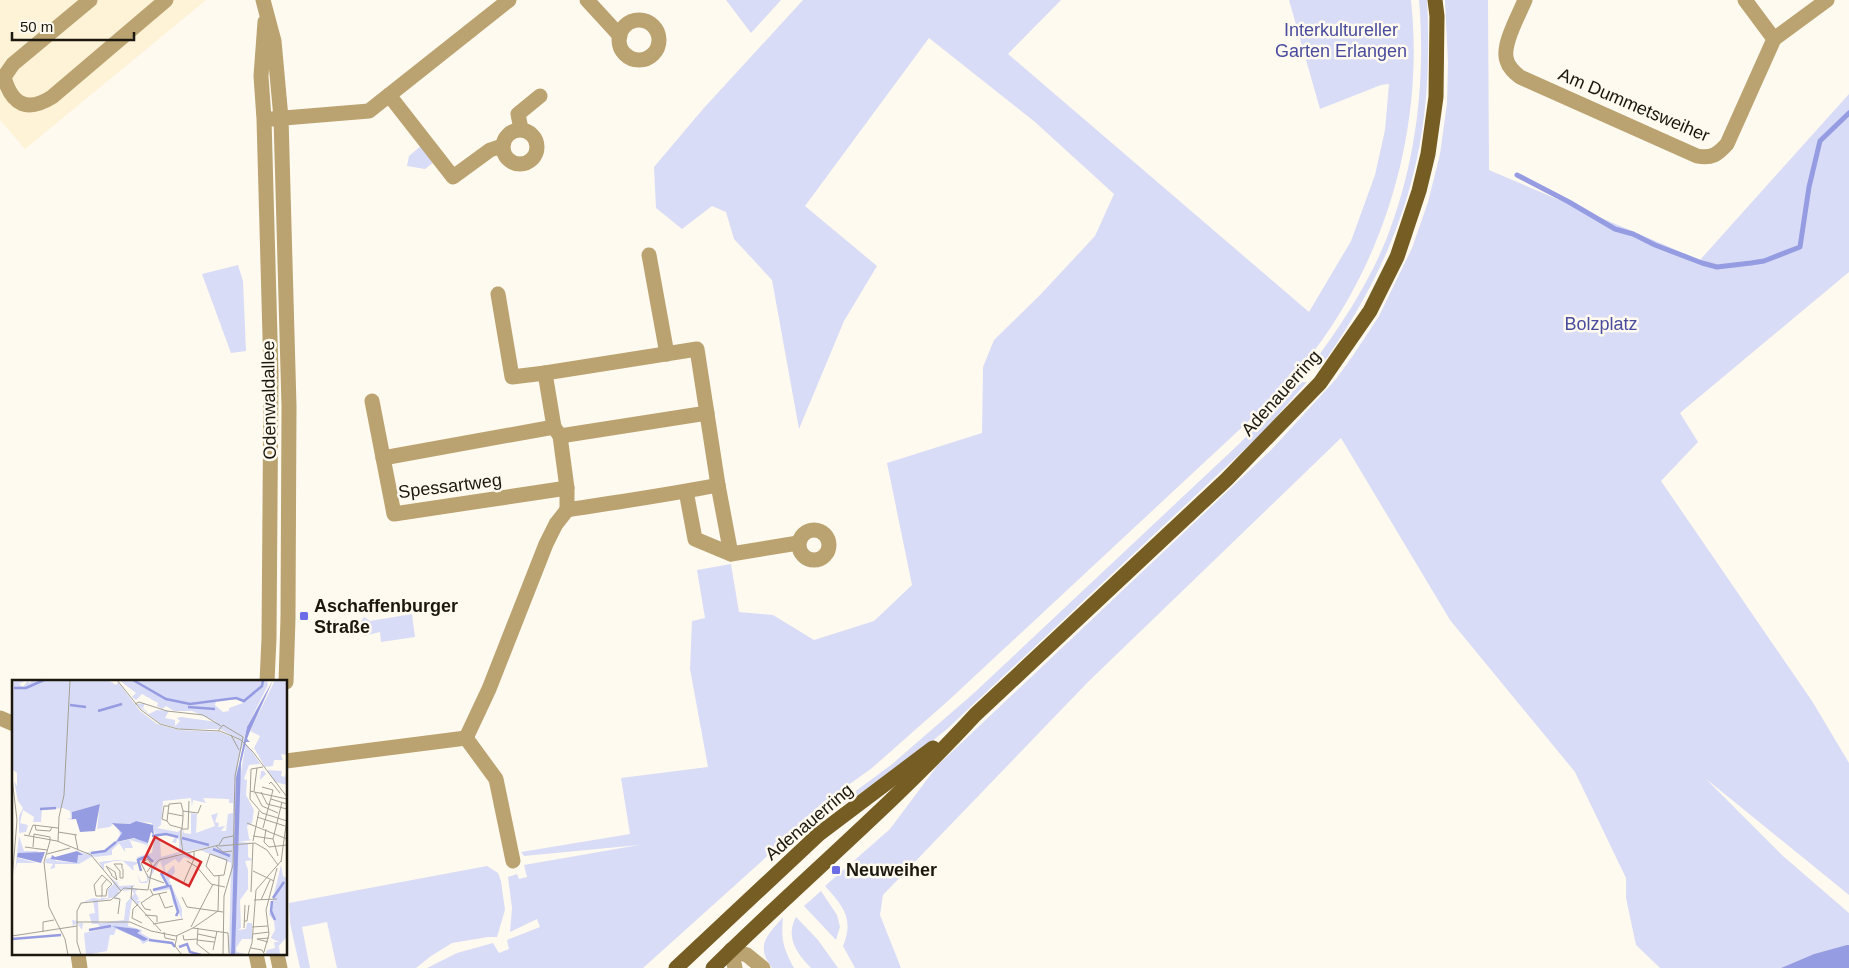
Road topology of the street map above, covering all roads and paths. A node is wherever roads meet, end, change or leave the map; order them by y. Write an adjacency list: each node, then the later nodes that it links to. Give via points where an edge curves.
1 (90, 0): 2 (street, via 8,70 4,77 6,85 18,102 35,105 52,97)
2 (166, 0)
3 (509, 0): 12 (street)
4 (587, 0): 10 (street)
5 (1435, 0): 34 (main road, Adenauerring, via 1436,97 1428,154 1397,257 1370,311 1320,383 1227,479)
6 (1525, 0): 11 (street, Am Dummetsweiher, via 1506,52 1511,69 1520,77 1706,158 1727,144)
7 (1745, 0): 11 (street)
8 (1827, 0): 11 (street, Am Dummetsweiher)
9 (264, 4): 14 (street, Odenwaldallee, via 274,41); 15 (street, Odenwaldallee, via 261,76)
10 (620, 36)
11 (1774, 40)
12 (389, 95): 14 (street, via 369,111); 17 (street, via 453,177 490,150)
13 (540, 96): 16 (street, via 518,114)
14 (281, 118): 15 (street); 33 (street, Odenwaldallee, via 289,406)
15 (264, 119): 32 (street, Odenwaldallee, via 271,373)
16 (521, 129): 17 (street, via 510,132); 17 (street, via 535,138 537,150 531,160 521,164 510,161 505,157)
17 (502, 146)
18 (649, 255): 20 (street)
19 (498, 294): 21 (street, via 512,377)
20 (667, 354): 21 (street); 23 (street, via 697,349)
21 (546, 373): 24 (street)
22 (372, 401): 25 (street, Spessartweg)
23 (707, 413): 24 (street, Spessartweg); 26 (street)
24 (557, 431): 25 (street, Spessartweg); 27 (street)
25 (383, 458): 27 (street, Spessartweg, via 394,514)
26 (718, 485): 28 (street); 31 (street)
27 (567, 488): 29 (street)
28 (686, 491): 29 (street); 31 (street, via 695,539)
29 (567, 510): 37 (street, via 546,544 489,689)
30 (798, 543): 31 (street)
31 (731, 554)
32 (267, 680)
33 (286, 680)
34 (975, 715): 40 (main road, Adenauerring, via 819,834); 41 (main road, Adenauerring, via 825,864)
35 (0, 718): 36 (street)
36 (12, 723)
37 (466, 738): 38 (street); 39 (street, via 496,779)
38 (288, 761)
39 (513, 861)
40 (715, 931): 41 (main road); 42 (main road, Adenauerring)
41 (731, 950): 43 (main road, Adenauerring); 44 (street); 45 (street, via 747,955)
42 (676, 968)
43 (713, 968)
44 (735, 968)
45 (763, 968)

